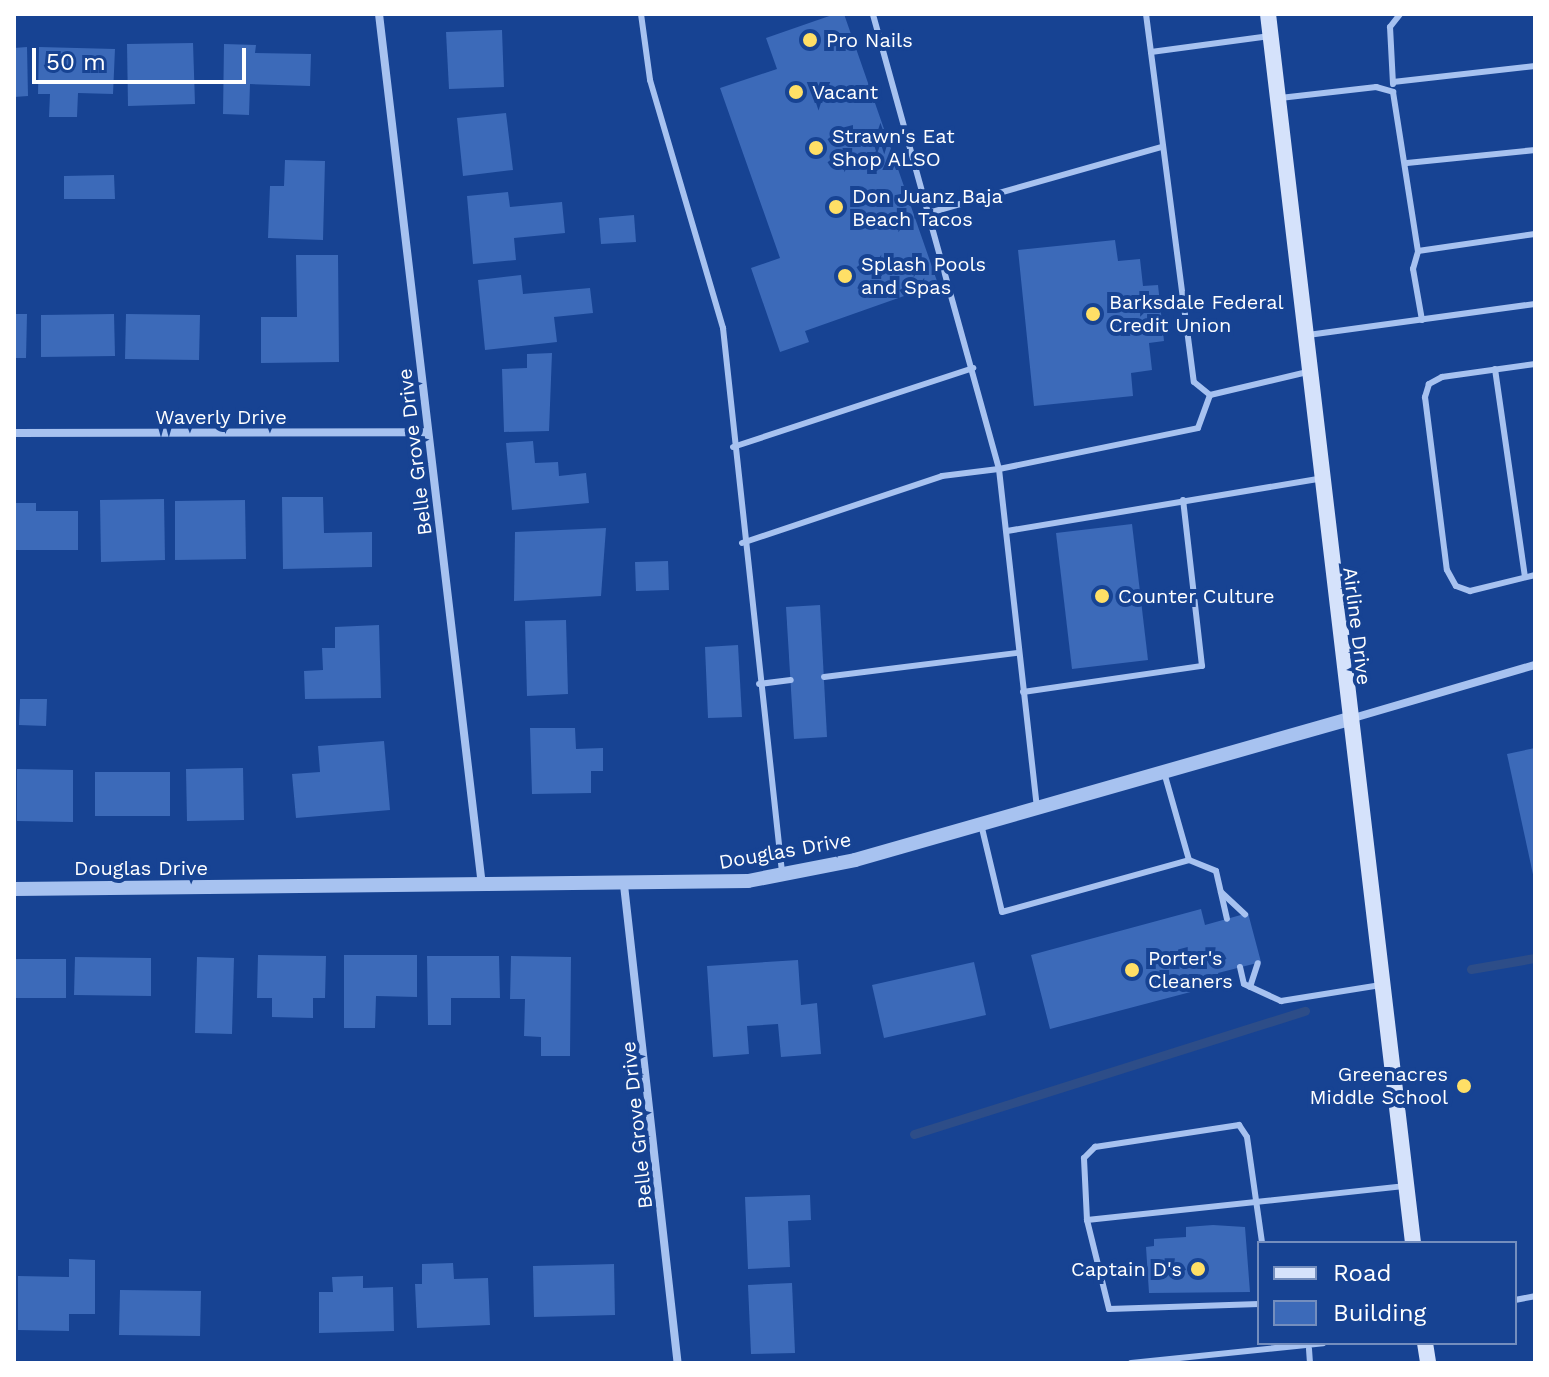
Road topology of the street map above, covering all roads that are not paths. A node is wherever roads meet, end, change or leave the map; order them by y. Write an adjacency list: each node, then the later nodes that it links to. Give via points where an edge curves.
1 (379, 14): 27 (street, Belle Grove Drive)
2 (641, 14): 29 (lane, via 650,80 723,328)
3 (873, 14): 16 (lane)
4 (1146, 14): 8 (lane)
5 (1268, 14): 7 (main road, Airline Drive)
6 (1400, 14): 10 (lane, via 1390,27)
7 (1270, 36): 8 (lane); 12 (main road, Airline Drive)
8 (1151, 52): 13 (lane)
9 (1535, 66): 10 (lane)
10 (1393, 82): 11 (lane)
11 (1393, 92): 12 (lane, via 1376,87); 15 (lane)
12 (1278, 99): 21 (main road, Airline Drive)
13 (1161, 147): 16 (lane); 26 (lane, via 1194,382)
14 (1535, 150): 15 (lane)
15 (1407, 163): 18 (lane)
16 (932, 212): 23 (lane)
17 (1535, 234): 18 (lane)
18 (1418, 251): 20 (lane, via 1413,269)
19 (1535, 304): 20 (lane)
20 (1422, 320): 21 (lane)
21 (1304, 336): 25 (main road, Airline Drive)
22 (1535, 364): 24 (lane)
23 (973, 368): 29 (lane); 30 (lane)
24 (1495, 369): 36 (lane); 36 (lane, via 1442,377 1429,384 1425,397 1447,570 1456,586 1470,591)
25 (1309, 371): 26 (lane); 31 (main road, Airline Drive)
26 (1210, 395): 30 (lane, via 1198,428)
27 (428, 432): 28 (street, Waverly Drive); 50 (street, Belle Grove Drive)
28 (14, 433)
29 (733, 447): 34 (lane)
30 (999, 469): 33 (lane); 34 (lane, via 942,476)
31 (1318, 479): 32 (lane); 43 (main road, Airline Drive)
32 (1183, 500): 33 (lane); 42 (lane, via 1202,666)
33 (1007, 531): 37 (lane)
34 (742, 543): 41 (lane)
35 (1535, 575): 36 (lane)
36 (1525, 577)
37 (1018, 653): 39 (lane); 42 (lane)
38 (1535, 665): 43 (street, Douglas Drive)
39 (824, 677)
40 (791, 680): 41 (lane)
41 (759, 684): 48 (lane)
42 (1023, 692): 45 (lane)
43 (1349, 719): 44 (street, Douglas Drive); 57 (main road, Airline Drive)
44 (1163, 769): 45 (street, Douglas Drive); 47 (lane)
45 (1037, 808): 46 (street, Douglas Drive)
46 (981, 824): 47 (lane, via 1002,912); 48 (street, Douglas Drive)
47 (1189, 860): 52 (lane, via 1216,871)
48 (782, 876): 49 (street, Douglas Drive)
49 (624, 885): 50 (street, Douglas Drive); 67 (street, Belle Grove Drive)
50 (482, 887): 51 (street, Douglas Drive)
51 (14, 889)
52 (1221, 892): 53 (lane); 54 (lane)
53 (1245, 914)
54 (1227, 919)
55 (1258, 963): 58 (lane)
56 (1240, 967): 58 (lane)
57 (1381, 985): 58 (lane, via 1281,1001); 59 (main road, Airline Drive)
58 (1250, 987)
59 (1406, 1186): 60 (lane); 63 (main road, Airline Drive)
60 (1257, 1202): 61 (lane); 61 (lane, via 1247,1137 1239,1125 1095,1147 1084,1158); 62 (lane)
61 (1087, 1220): 64 (lane, via 1109,1309)
62 (1262, 1241)
63 (1413, 1241)
64 (1257, 1304)
65 (1318, 1345): 66 (lane)
66 (1309, 1349): 68 (lane); 69 (lane)
67 (678, 1363)
68 (1131, 1363)
69 (1310, 1363)

